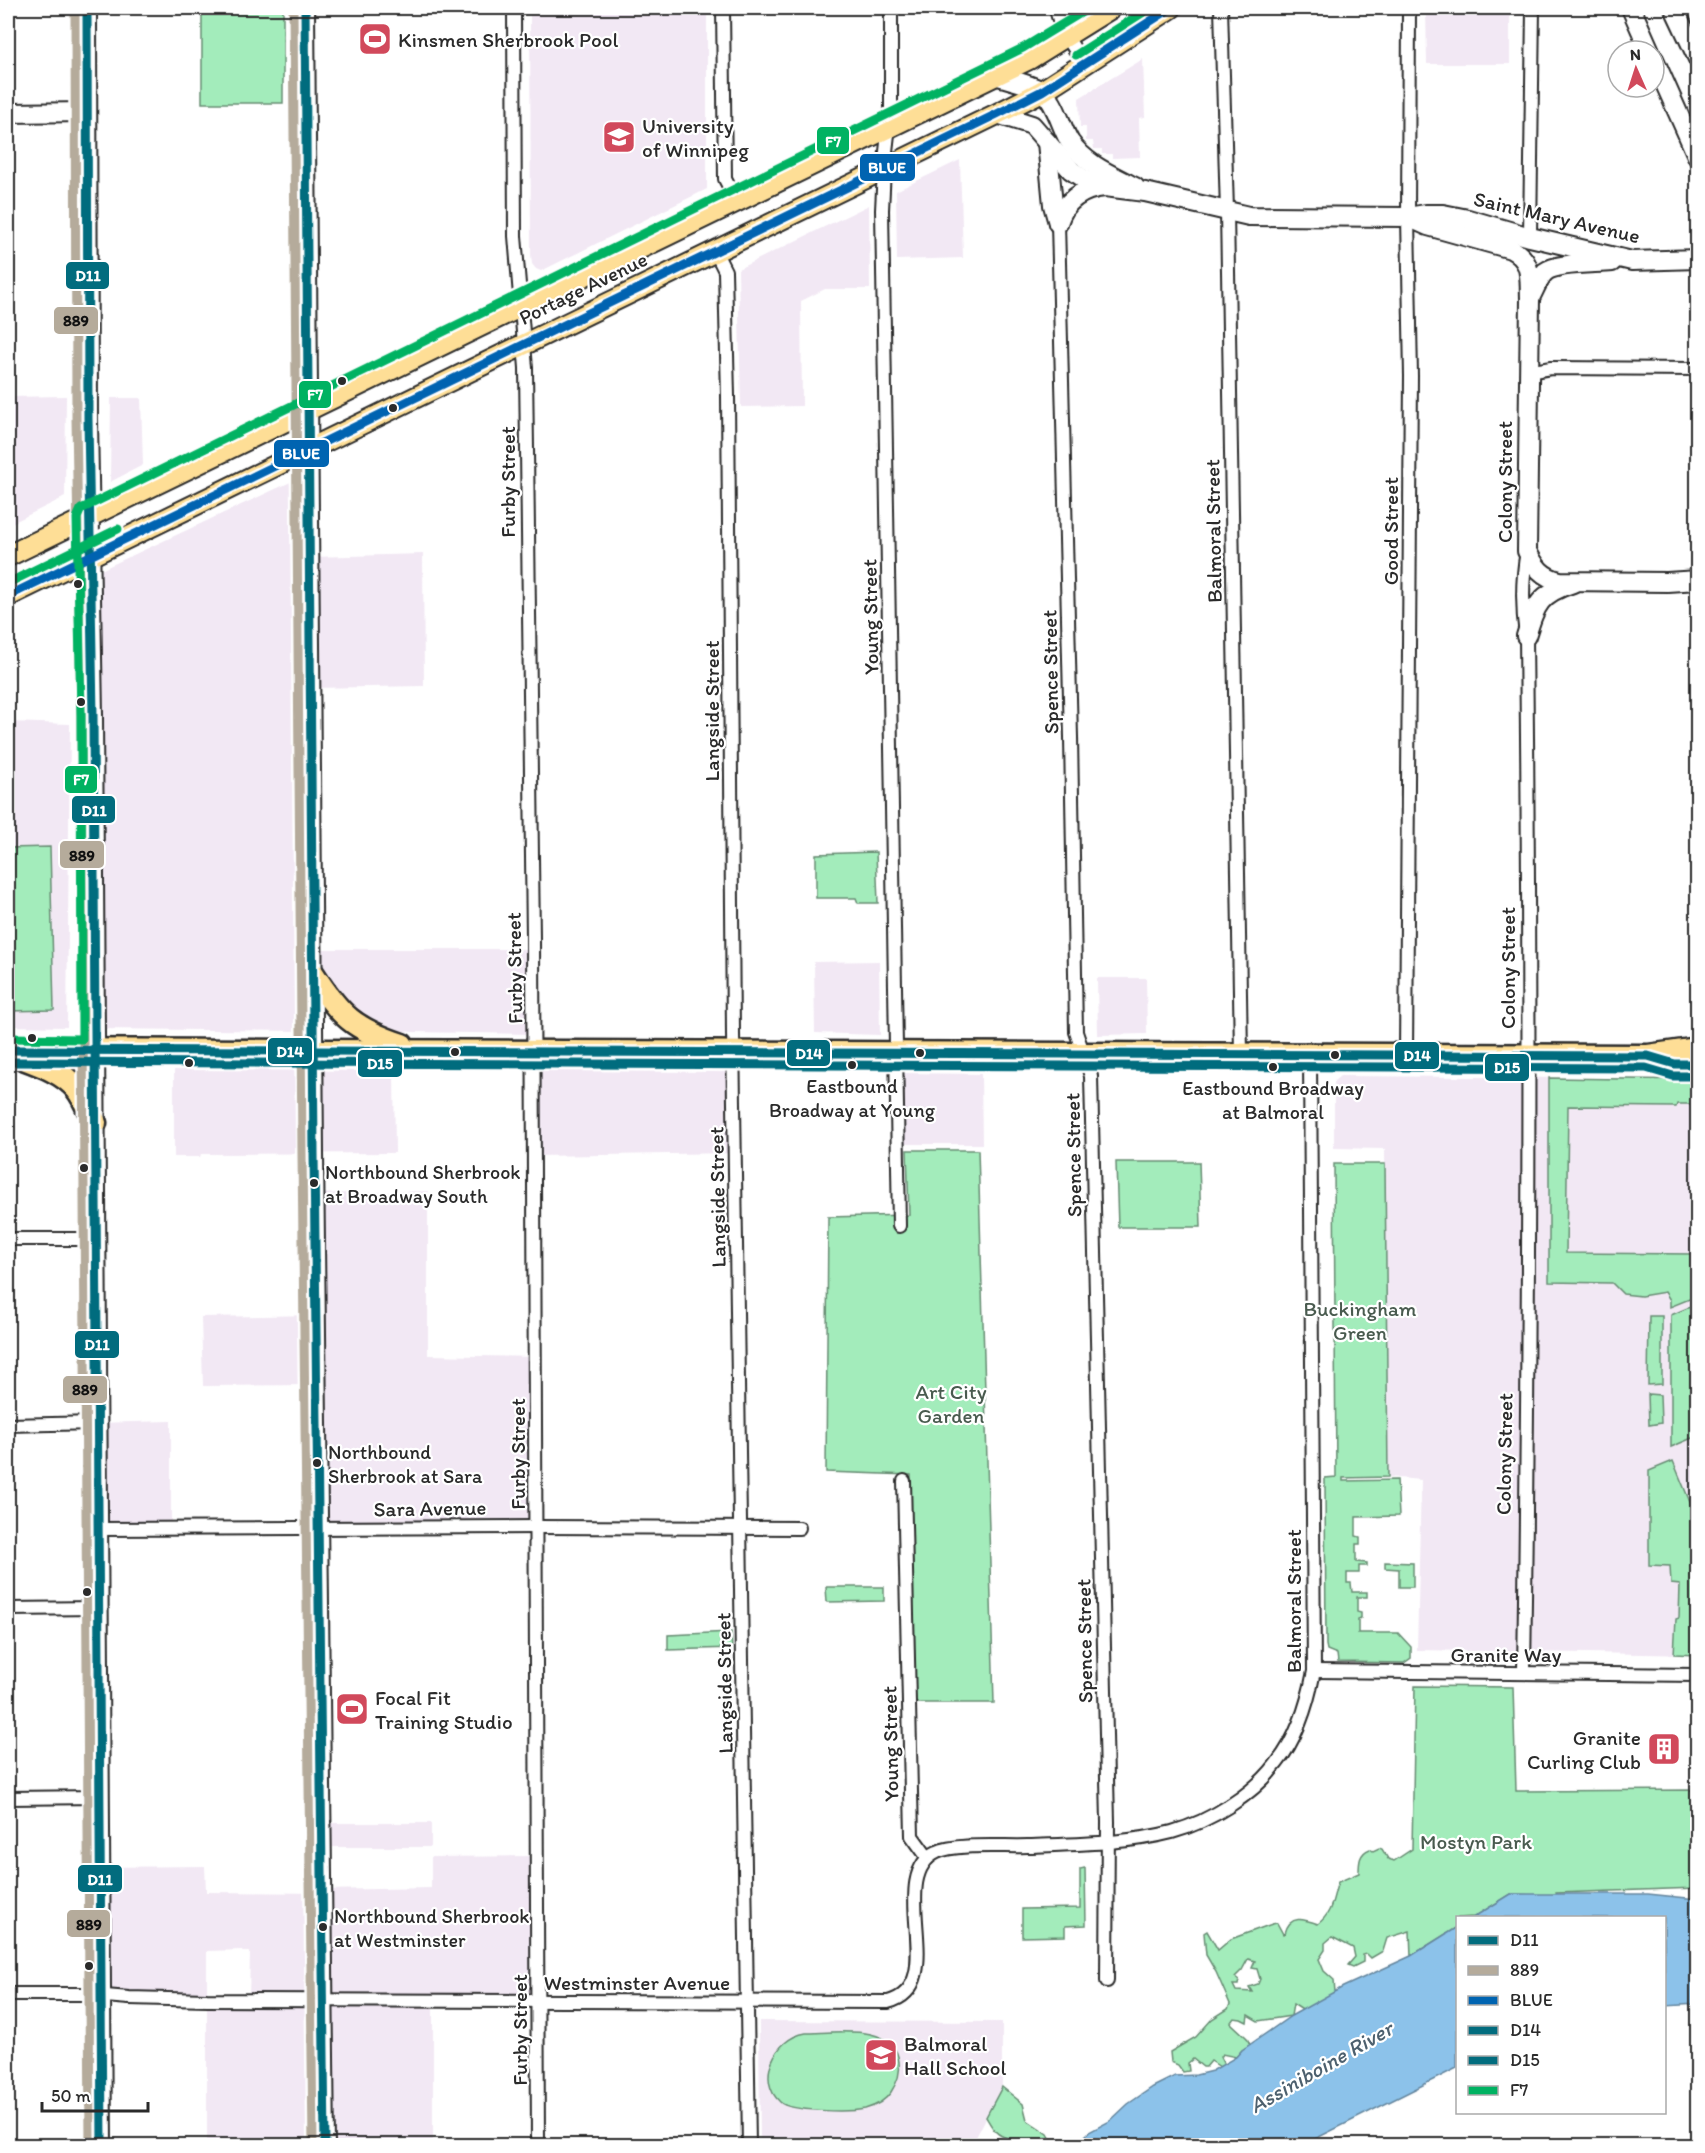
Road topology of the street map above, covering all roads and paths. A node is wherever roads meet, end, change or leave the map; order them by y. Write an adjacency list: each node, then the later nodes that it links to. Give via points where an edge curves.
1 (87, 8): 21 (main road)
2 (304, 8): 44 (main road)
3 (514, 8): 40 (street, Furby Street, via 515,236)
4 (723, 8): 30 (street, via 725,179)
5 (891, 8): 24 (street, Young Street)
6 (1056, 8): 14 (street)
7 (1111, 8): 14 (main road, Portage Avenue)
8 (1171, 8): 17 (main road, Portage Avenue)
9 (1221, 8): 31 (street, Balmoral Street)
10 (1409, 8): 32 (street, Good Street)
11 (1533, 8): 34 (street)
12 (1631, 8): 15 (main road)
13 (1674, 8): 16 (main road)
14 (1067, 36): 17 (street); 18 (main road, Portage Avenue)
15 (1645, 39)
16 (1698, 59)
17 (1084, 64): 20 (main road, Portage Avenue)
18 (996, 75): 20 (main road); 24 (main road, Portage Avenue)
19 (1666, 85): 26 (main road)
20 (1042, 91): 23 (main road, Portage Avenue); 29 (main road, Saint Mary Avenue, via 1078,152 1096,167)
21 (87, 112): 22 (main road); 46 (main road)
22 (8, 113)
23 (997, 114): 25 (main road, Saint Mary Avenue, via 1032,125); 27 (main road, Portage Avenue)
24 (889, 127): 27 (street, Young Street); 30 (main road, Portage Avenue)
25 (1047, 142): 28 (main road, Saint Mary Avenue, via 1077,175); 33 (main road)
26 (1696, 150)
27 (884, 169): 35 (main road, Portage Avenue); 62 (street, Young Street)
28 (1105, 187): 29 (main road, Saint Mary Avenue); 33 (main road, via 1092,188 1073,198)
29 (1145, 192): 31 (main road, Saint Mary Avenue)
30 (737, 202): 40 (main road, Portage Avenue)
31 (1227, 211): 32 (main road, Saint Mary Avenue, via 1249,216); 64 (street, Balmoral Street)
32 (1408, 217): 34 (main road, Saint Mary Avenue, via 1443,214); 38 (main road, Saint Mary Avenue, via 1511,249); 66 (street, Good Street, via 1411,409)
33 (1058, 223): 63 (street, Spence Street, via 1076,1032)
34 (1530, 237): 37 (main road, Saint Mary Avenue)
35 (715, 251): 41 (main road, Portage Avenue); 61 (street, Langside Street, via 725,271 729,396)
36 (1698, 259): 37 (main road, Saint Mary Avenue)
37 (1632, 261): 39 (main road, Colony Street, via 1549,270)
38 (1527, 263): 39 (main road, Colony Street)
39 (1530, 299): 43 (main road, Colony Street)
40 (520, 307): 41 (street, Furby Street); 44 (main road, Portage Avenue)
41 (523, 343): 45 (main road, Portage Avenue); 60 (street, Furby Street)
42 (1698, 369): 43 (street, via 1550,368)
43 (1528, 372): 47 (main road, Colony Street)
44 (308, 410): 45 (main road); 46 (main road, Portage Avenue)
45 (309, 448): 49 (main road, Portage Avenue); 54 (main road)
46 (89, 518): 48 (main road, Portage Avenue); 49 (main road)
47 (1527, 551): 51 (main road, via 1545,576); 53 (street, Colony Street, via 1523,573)
48 (8, 556)
49 (90, 556): 52 (main road, Portage Avenue); 56 (main road)
50 (1698, 580): 51 (main road)
51 (1577, 582): 53 (main road, via 1556,588 1540,600)
52 (8, 596)
53 (1526, 636): 67 (street, Colony Street)
54 (313, 975): 57 (main road); 59 (highway, via 350,1021 373,1035)
55 (1698, 1049): 68 (highway)
56 (94, 1050): 57 (highway); 58 (highway); 70 (main road)
57 (314, 1050): 59 (highway); 78 (main road)
58 (8, 1051): 70 (highway, via 74,1085)
59 (417, 1051): 60 (highway)
60 (534, 1051): 61 (highway); 77 (street, Furby Street)
61 (734, 1053): 62 (highway); 79 (street, Langside Street)
62 (897, 1053): 63 (highway); 71 (street, Young Street)
63 (1083, 1053): 64 (highway); 89 (street, Spence Street, via 1091,1076)
64 (1241, 1053): 65 (highway)
65 (1310, 1055): 66 (highway); 84 (street, Balmoral Street)
66 (1406, 1055): 67 (highway)
67 (1529, 1055): 68 (highway); 85 (street, Colony Street)
68 (1648, 1056): 69 (highway, via 1675,1064)
69 (1698, 1064)
70 (94, 1123): 73 (main road)
71 (899, 1226)
72 (8, 1239): 73 (street)
73 (95, 1239): 74 (main road)
74 (96, 1423): 75 (street); 81 (main road)
75 (8, 1425)
76 (904, 1481): 90 (street, Young Street, via 912,1836)
77 (537, 1527): 78 (street, Sara Avenue); 79 (street, Sara Avenue); 95 (street, Furby Street)
78 (318, 1528): 81 (street, Sara Avenue); 94 (main road)
79 (741, 1528): 80 (street, Sara Avenue); 96 (street, Langside Street)
80 (799, 1528)
81 (98, 1529): 82 (main road)
82 (98, 1608): 83 (street); 87 (main road)
83 (8, 1609)
84 (1314, 1671): 85 (street, Granite Way); 89 (street, Balmoral Street, via 1310,1696 1293,1737 1278,1763 1256,1786 1190,1826)
85 (1524, 1674): 86 (street, Granite Way)
86 (1698, 1675)
87 (100, 1797): 88 (street); 93 (main road)
88 (8, 1798)
89 (1108, 1841): 90 (street, Balmoral Street, via 947,1849); 91 (street, Spence Street)
90 (927, 1858): 96 (street, Westminster Avenue, via 916,1884 915,1977 904,1995 888,2002)
91 (1107, 1981)
92 (8, 1994): 93 (street, Westminster Avenue)
93 (101, 1996): 94 (street, Westminster Avenue); 97 (main road)
94 (323, 2000): 95 (street, Westminster Avenue); 98 (main road)
95 (538, 2001): 96 (street, Westminster Avenue); 99 (street, Furby Street)
96 (748, 2002): 100 (street, Langside Street)
97 (102, 2145)
98 (325, 2145)
99 (538, 2145)
100 (749, 2145)

